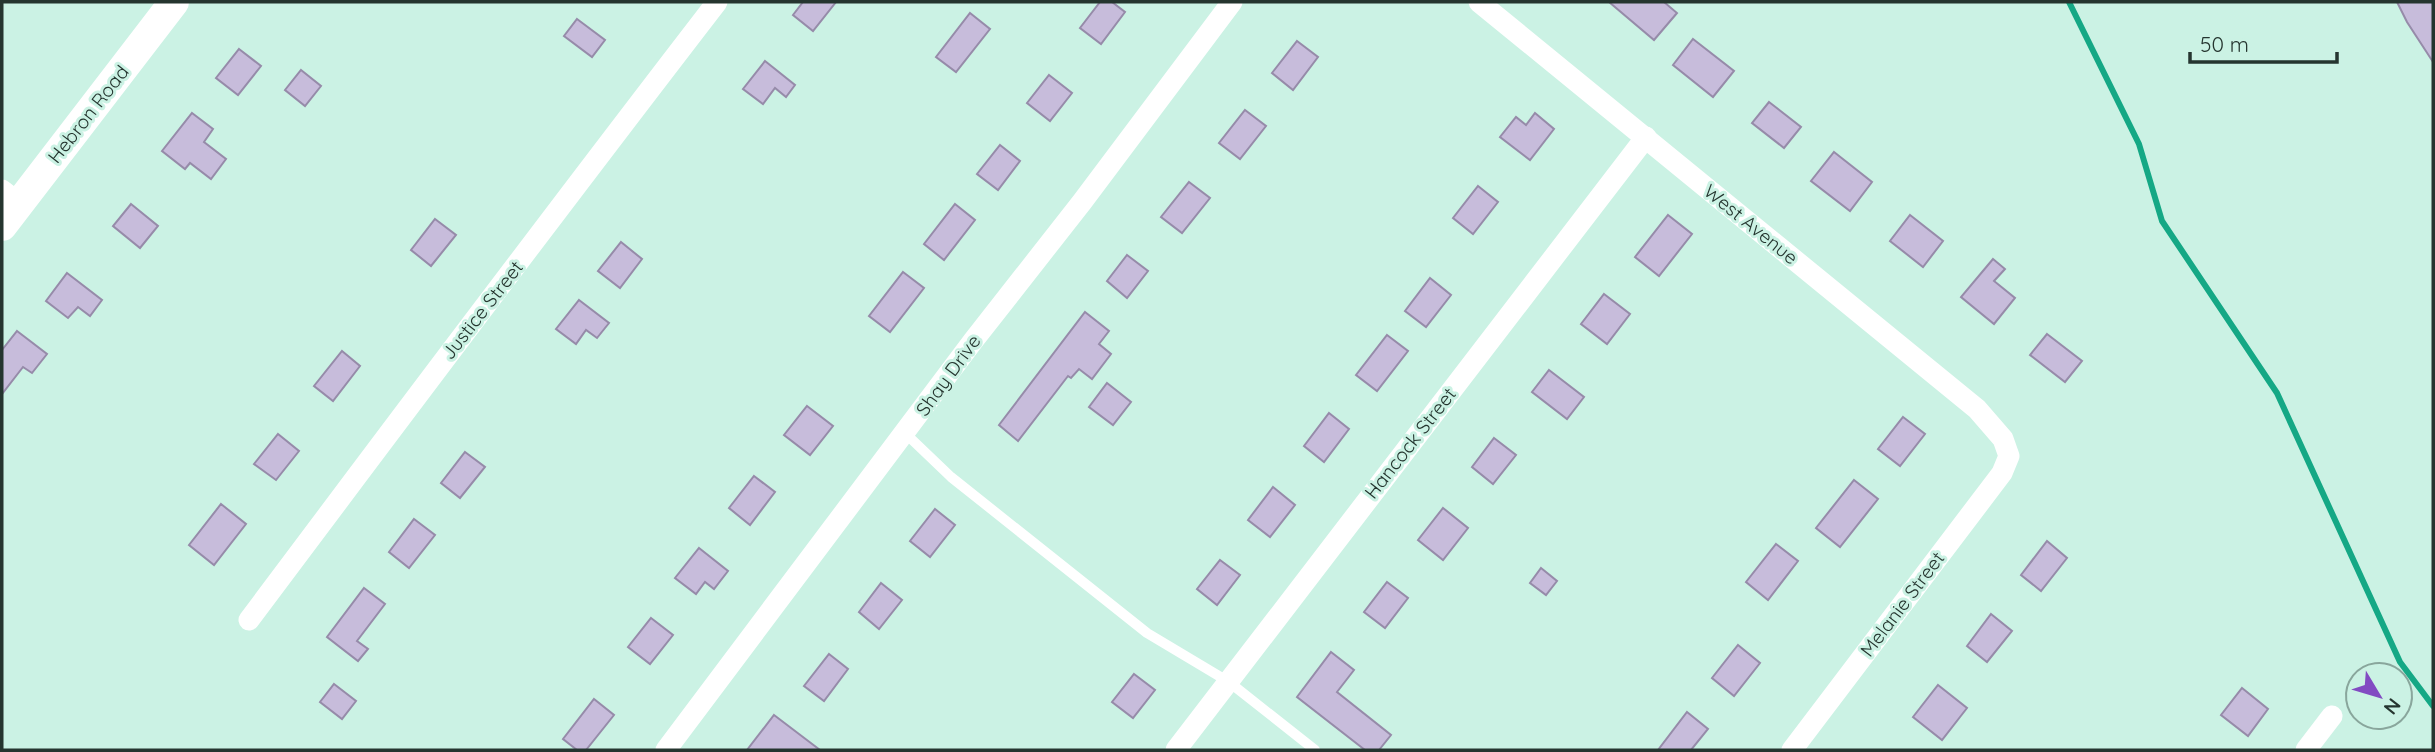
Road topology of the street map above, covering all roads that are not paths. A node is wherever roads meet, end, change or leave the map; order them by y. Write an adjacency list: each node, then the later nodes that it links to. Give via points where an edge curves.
1 (174, 2): 6 (street, Hebron Road)
2 (717, 2): 9 (street, Justice Street)
3 (1232, 2): 7 (street, Shay Drive)
4 (1479, 2): 5 (street, West Avenue)
5 (1646, 137): 8 (street, West Avenue, via 1977,410 2003,439); 10 (street, Hancock Street)
6 (8, 206)
7 (905, 433): 10 (lane, via 951,477 1147,633); 12 (street, Shay Drive)
8 (2009, 456): 15 (street, Melanie Street, via 2002,473)
9 (249, 620)
10 (1229, 681): 13 (street, Hancock Street); 14 (lane)
11 (2332, 716): 16 (street)
12 (667, 750)
13 (1176, 750)
14 (1315, 750)
15 (1792, 750)
16 (2306, 750)

